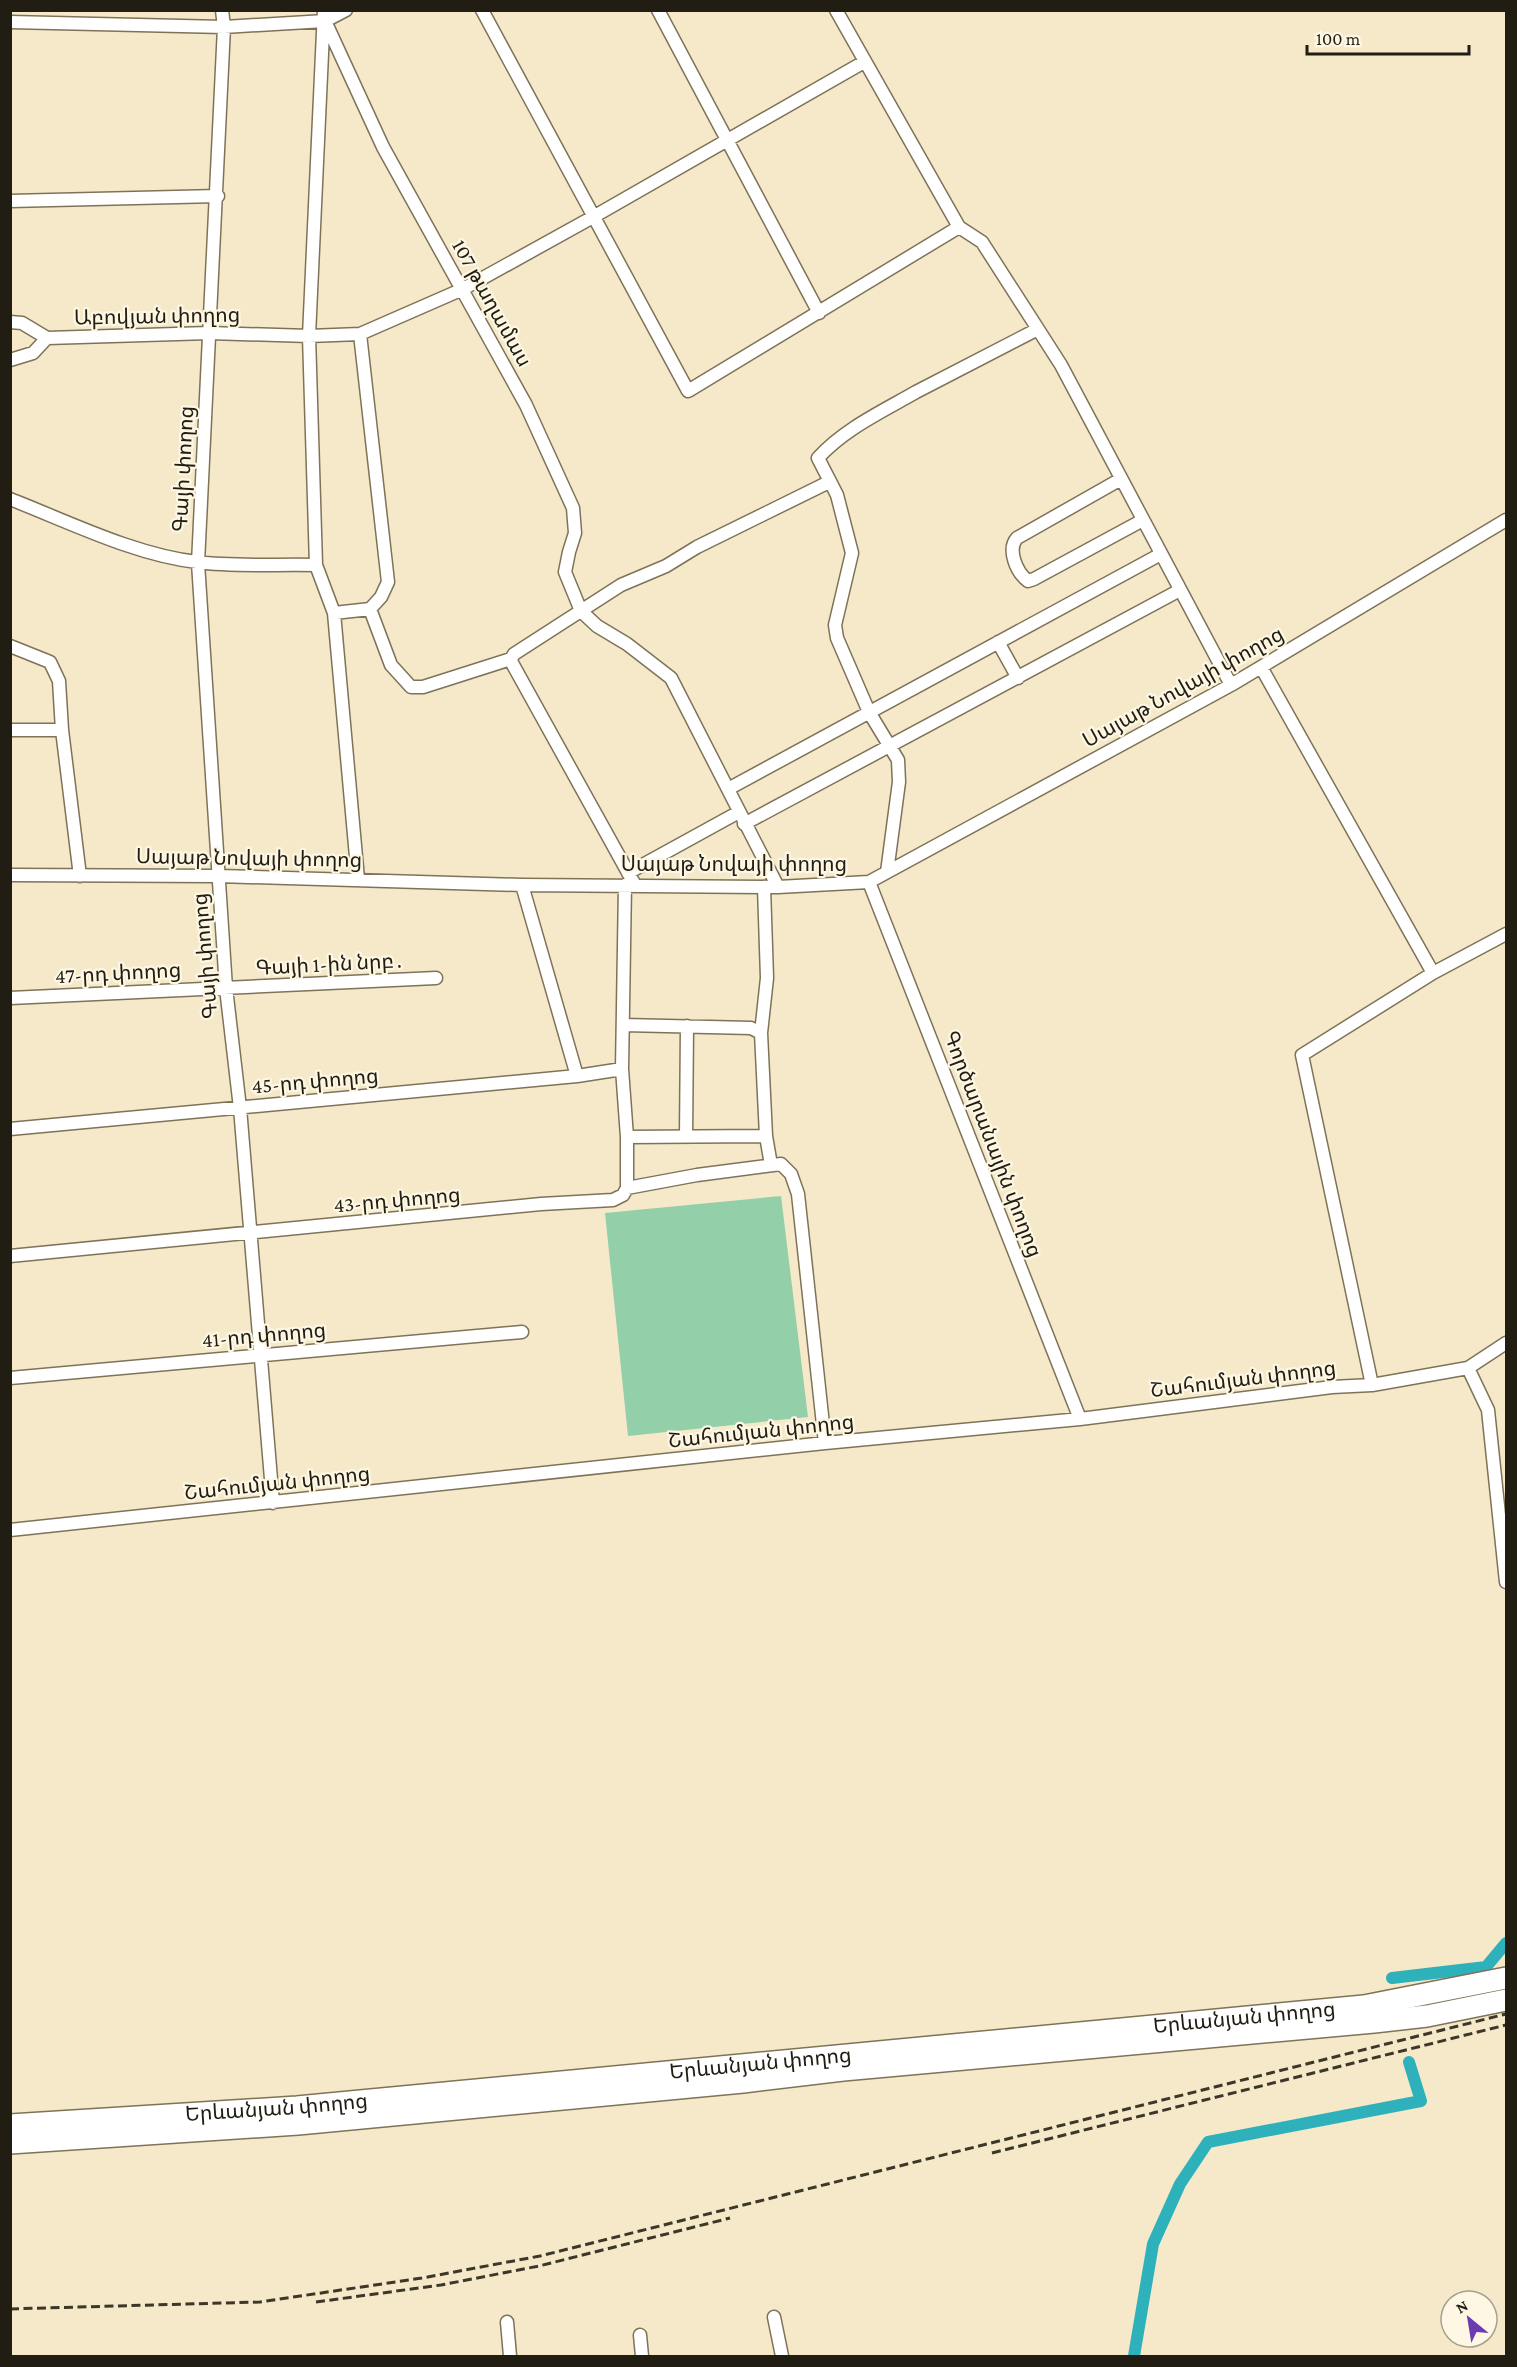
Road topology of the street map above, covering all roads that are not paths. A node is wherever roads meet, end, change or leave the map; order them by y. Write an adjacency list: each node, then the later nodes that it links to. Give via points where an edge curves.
1 (222, 10): 8 (street)
2 (346, 10): 6 (street)
3 (482, 10): 13 (street)
4 (658, 10): 10 (street)
5 (836, 10): 9 (street)
6 (324, 16): 8 (street); 15 (street, 107 թաղամաս, via 383,147); 21 (street)
7 (10, 22): 8 (street)
8 (224, 27): 11 (street)
9 (864, 62): 10 (street); 14 (street)
10 (728, 141): 13 (street); 16 (street)
11 (218, 196): 12 (street); 19 (street)
12 (10, 201)
13 (593, 217): 15 (street); 16 (street, via 688,391)
14 (959, 227): 16 (street); 18 (street, via 982,242)
15 (463, 289): 20 (street); 34 (street, 107 թաղամաս, via 526,405 573,508 576,532 566,572)
16 (819, 313)
17 (10, 322): 22 (street, Աբովյան փողոց, via 22,323)
18 (1038, 329): 24 (street); 25 (street, via 848,432 818,459)
19 (209, 333): 21 (street, Աբովյան փողոց); 22 (street, Աբովյան փողոց); 30 (street, Գայի փողոց)
20 (360, 334): 21 (street, Աբովյան փողոց); 33 (street, via 388,582)
21 (309, 336): 31 (street)
22 (47, 338): 23 (street, via 33,352)
23 (10, 360)
24 (1121, 479): 27 (street); 27 (street, via 1012,543 1011,550 1024,579 1034,579)
25 (829, 482): 34 (street, via 621,585); 42 (street, via 842,510 852,553 835,625 837,638)
26 (10, 499): 30 (street, via 144,551)
27 (1143, 520): 29 (street)
28 (1506, 520): 39 (street, Սայաթ Նովայի փողոց)
29 (1161, 554): 32 (street); 36 (street)
30 (198, 563): 31 (street); 51 (street, Գայի փողոց)
31 (316, 565): 35 (street)
32 (1180, 590): 40 (street); 41 (street)
33 (370, 609): 35 (street); 38 (street, via 391,665 411,687 423,687)
34 (581, 611): 38 (street); 46 (street, via 671,678)
35 (333, 613): 52 (street)
36 (998, 642): 40 (street); 42 (street)
37 (10, 646): 44 (street, via 50,662 55,669)
38 (511, 659): 53 (street)
39 (1261, 667): 41 (street, Սայաթ Նովայի փողոց); 59 (street)
40 (1018, 678): 45 (street)
41 (1231, 685): 48 (street, Սայաթ Նովայի փողոց)
42 (869, 712): 45 (street); 46 (street)
43 (10, 730): 44 (street)
44 (62, 730): 50 (street)
45 (891, 746): 47 (street); 48 (street, via 898,760 899,782)
46 (728, 789): 47 (street)
47 (742, 818): 53 (street); 57 (street)
48 (887, 872): 54 (street, Սայաթ Նովայի փողոց)
49 (10, 875): 50 (street, Սայաթ Նովայի փողոց)
50 (80, 876): 51 (street, Սայաթ Նովայի փողոց)
51 (218, 876): 52 (street, Սայաթ Նովայի փողոց); 61 (street, Գայի փողոց)
52 (358, 879): 55 (street, Սայաթ Նովայի փողոց)
53 (629, 881): 55 (street, Սայաթ Նովայի փողոց); 56 (street, Սայաթ Նովայի փողոց); 63 (street)
54 (869, 882): 57 (street, Սայաթ Նովայի փողոց); 83 (street, Գործարանային փողոց)
55 (522, 885): 67 (street)
56 (764, 887): 57 (street, Սայաթ Նովայի փողոց); 65 (street, via 767,978)
57 (778, 887)
58 (1506, 934): 59 (street)
59 (1433, 973): 82 (street, via 1302,1055)
60 (436, 978): 61 (street, Գայի 1-ին նրբ․)
61 (226, 988): 62 (street, 47-րդ փողոց); 68 (street, Գայի փողոց)
62 (10, 998)
63 (624, 1025): 64 (street); 66 (street)
64 (687, 1026): 65 (street, via 751,1028); 72 (street)
65 (761, 1033): 70 (street)
66 (622, 1069): 67 (street, 45-րդ փողոց); 71 (street)
67 (577, 1076): 68 (street, 45-րդ փողոց)
68 (240, 1108): 69 (street, 45-րդ փողոց); 75 (street, Գայի փողոց)
69 (10, 1129)
70 (766, 1136): 72 (street); 73 (street)
71 (627, 1137): 72 (street); 74 (street)
72 (686, 1137)
73 (776, 1165): 74 (street, 43-րդ փողոց); 84 (street, via 791,1174 798,1194)
74 (627, 1188): 75 (street, 43-րդ փողոց, via 613,1200)
75 (249, 1233): 76 (street, 43-րդ փողոց); 79 (street, Գայի փողոց)
76 (10, 1256)
77 (522, 1332): 79 (street, 41-րդ փողոց)
78 (1506, 1343): 80 (street, Շահումյան փողոց)
79 (260, 1354): 81 (street, 41-րդ փողոց); 85 (street, Գայի փողոց)
80 (1468, 1368): 82 (street, Շահումյան փողոց); 87 (street, via 1488,1410)
81 (10, 1378)
82 (1372, 1385): 83 (street, Շահումյան փողոց)
83 (1080, 1419): 84 (street, Շահումյան փողոց)
84 (825, 1443): 85 (street, Շահումյան փողոց)
85 (273, 1503): 86 (street, Շահումյան փողոց)
86 (10, 1530)
87 (1506, 1582)
88 (1506, 1978): 90 (highway, Երևանյան փողոց)
89 (1506, 2000): 90 (highway, Երևանյան փողոց, via 1427,2016)
90 (1255, 2024): 91 (highway, Երևանյան փողոց, via 843,2070)
91 (297, 2115): 92 (highway, Երևանյան փողոց); 93 (highway, Երևանյան փողոց)
92 (10, 2125)
93 (10, 2144)
94 (774, 2317): 99 (street)
95 (507, 2322): 97 (street)
96 (640, 2336): 98 (street)
97 (510, 2356)
98 (642, 2356)
99 (782, 2356)

